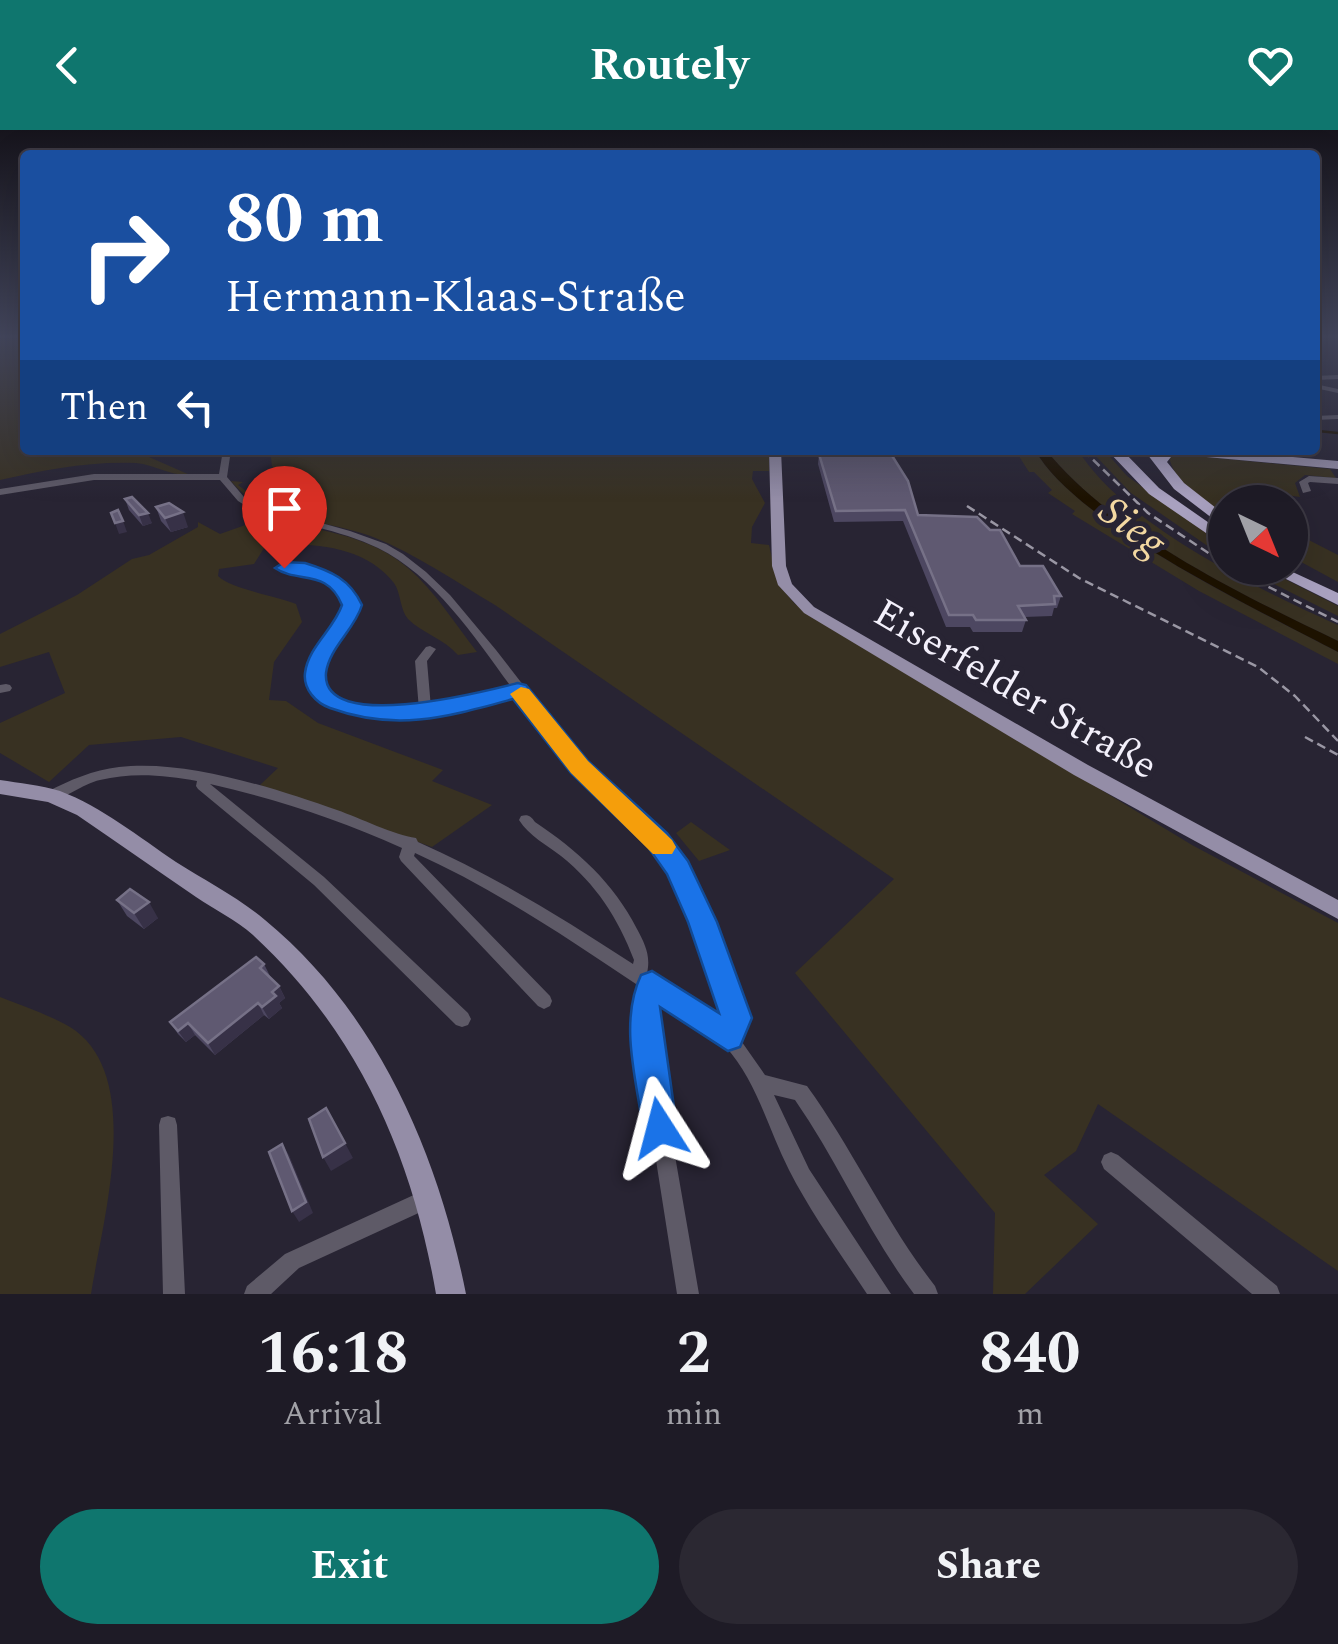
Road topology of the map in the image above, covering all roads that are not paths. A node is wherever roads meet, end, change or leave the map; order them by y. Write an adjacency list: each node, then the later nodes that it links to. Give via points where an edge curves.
1 (226, 455): 8 (street)
2 (775, 455): 27 (main road, Eiserfelder Straße, via 779,566 785,585 809,610)
3 (1119, 455): 14 (highway, via 1154,491)
4 (1128, 455): 13 (highway)
5 (1231, 455): 7 (main road)
6 (1155, 456): 12 (highway)
7 (1336, 464)
8 (222, 477): 11 (street, via 94,476); 20 (street, via 254,507 358,537 400,557 437,590)
9 (1338, 481): 10 (street, via 1309,478)
10 (1304, 485)
11 (0, 492)
12 (1208, 510)
13 (1208, 522)
14 (1208, 529)
15 (284, 568): 21 (street, via 332,579 352,605 323,654 315,674 318,688 367,713)
16 (1308, 577): 18 (highway)
17 (1308, 582): 18 (highway)
18 (1338, 594)
19 (430, 649): 21 (street, via 421,661)
20 (518, 690): 21 (street); 31 (street, via 580,767 658,840 679,869 736,1018)
21 (425, 712)
22 (205, 777): 24 (street, via 112,772 77,779); 26 (street, via 323,808); 30 (street, via 203,786 319,881)
23 (0, 787): 24 (main road)
24 (52, 796): 35 (main road, via 84,810 258,927 328,998 384,1089)
25 (526, 820): 28 (street, via 615,898)
26 (411, 842): 28 (street, via 540,912); 29 (street, via 406,856)
27 (1338, 910)
28 (644, 980): 31 (street); 39 (street, via 648,1052)
29 (544, 1001)
30 (462, 1019)
31 (728, 1037): 32 (street)
32 (762, 1084): 40 (street, via 793,1158); 41 (street, via 801,1092)
33 (168, 1125): 36 (street)
34 (1111, 1162): 42 (street)
35 (430, 1198): 37 (street, via 292,1261); 38 (main road)
36 (174, 1294)
37 (255, 1294)
38 (451, 1294)
39 (688, 1294)
40 (880, 1294)
41 (928, 1294)
42 (1269, 1294)

